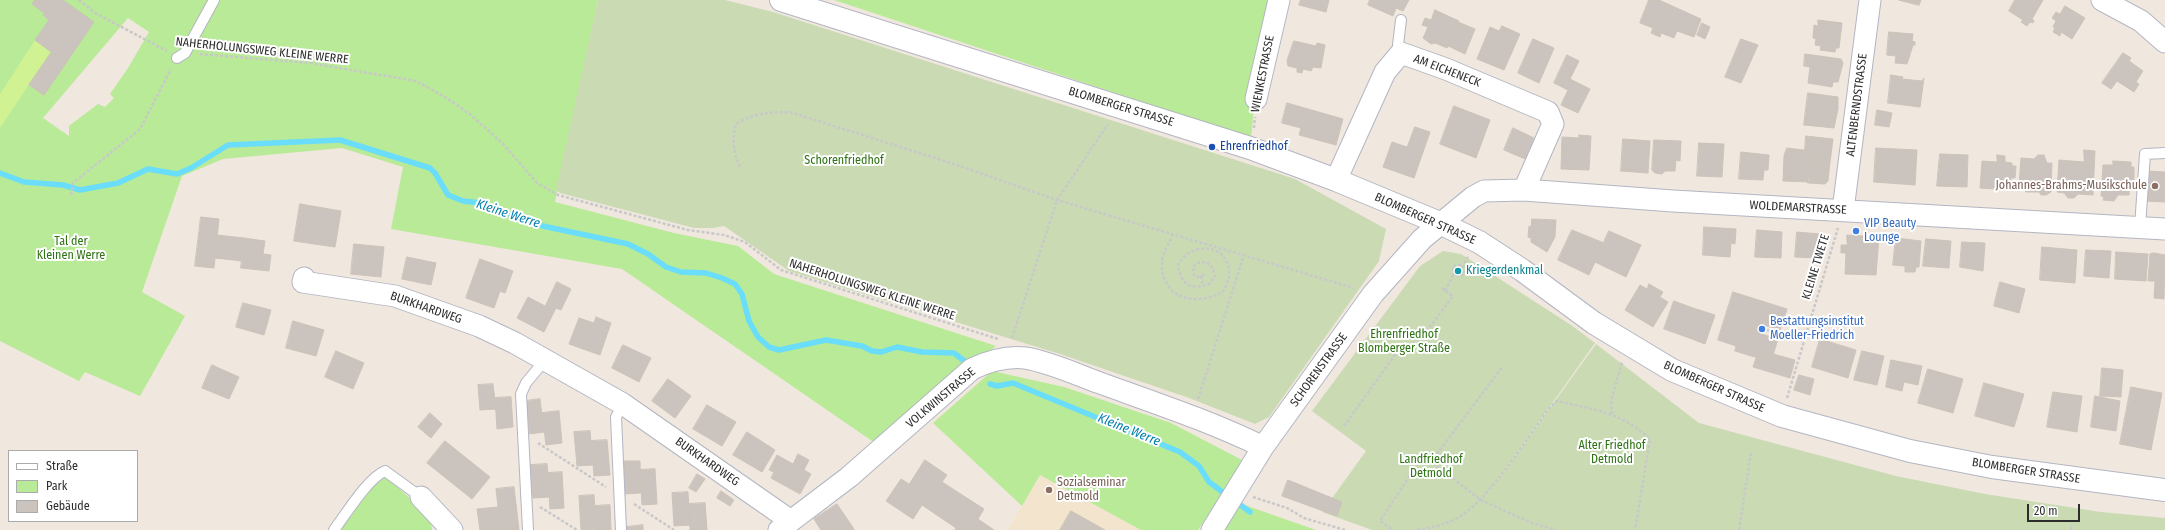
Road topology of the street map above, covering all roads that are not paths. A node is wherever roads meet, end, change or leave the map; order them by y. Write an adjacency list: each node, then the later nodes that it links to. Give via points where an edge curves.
1 (214, 0): 9 (lane)
2 (781, 0): 12 (street, BLOMBERGER STRASSE, via 1250,148)
3 (1278, 0): 10 (street, WIENKESTRASSE)
4 (1870, 0): 14 (street, ALTENBERNDSTRASSE)
5 (2102, 0): 7 (street, via 2141,21)
6 (1401, 20): 8 (lane, via 1398,45)
7 (2165, 42)
8 (1401, 53): 12 (street, AM EICHENECK, via 1385,72); 13 (street, AM EICHENECK, via 1548,112 1553,124)
9 (181, 55)
10 (1256, 99)
11 (2165, 153): 16 (lane, via 2145,154)
12 (1336, 180): 15 (street, BLOMBERGER STRASSE)
13 (1524, 190): 14 (street, WOLDEMARSTRASSE); 15 (street, WOLDEMARSTRASSE, via 1484,191 1472,197)
14 (1844, 210): 16 (street, WOLDEMARSTRASSE)
15 (1442, 224): 21 (street, SCHORENSTRASSE, via 1422,239 1373,294); 22 (street, BLOMBERGER STRASSE, via 1479,242 1594,323 1672,370 1782,416 1910,451 1992,467)
16 (2140, 227): 17 (street, WOLDEMARSTRASSE)
17 (2165, 229)
18 (304, 278): 19 (street, BURKHARDWEG, via 303,282 395,296 479,326)
19 (544, 360): 20 (street, BURKHARDWEG); 27 (lane, via 526,383 522,394)
20 (623, 404): 24 (street, BURKHARDWEG); 28 (lane, via 616,417 624,498)
21 (1263, 447): 24 (street, VOLKWINSTRASSE, via 1185,409 1025,358 988,361 972,369 849,478); 29 (street, SCHORENSTRASSE)
22 (2165, 490)
23 (421, 497): 25 (street); 26 (lane, via 385,471 379,473)
24 (785, 525)
25 (446, 528)
26 (334, 530)
27 (528, 530)
28 (621, 530)
29 (1212, 530)

